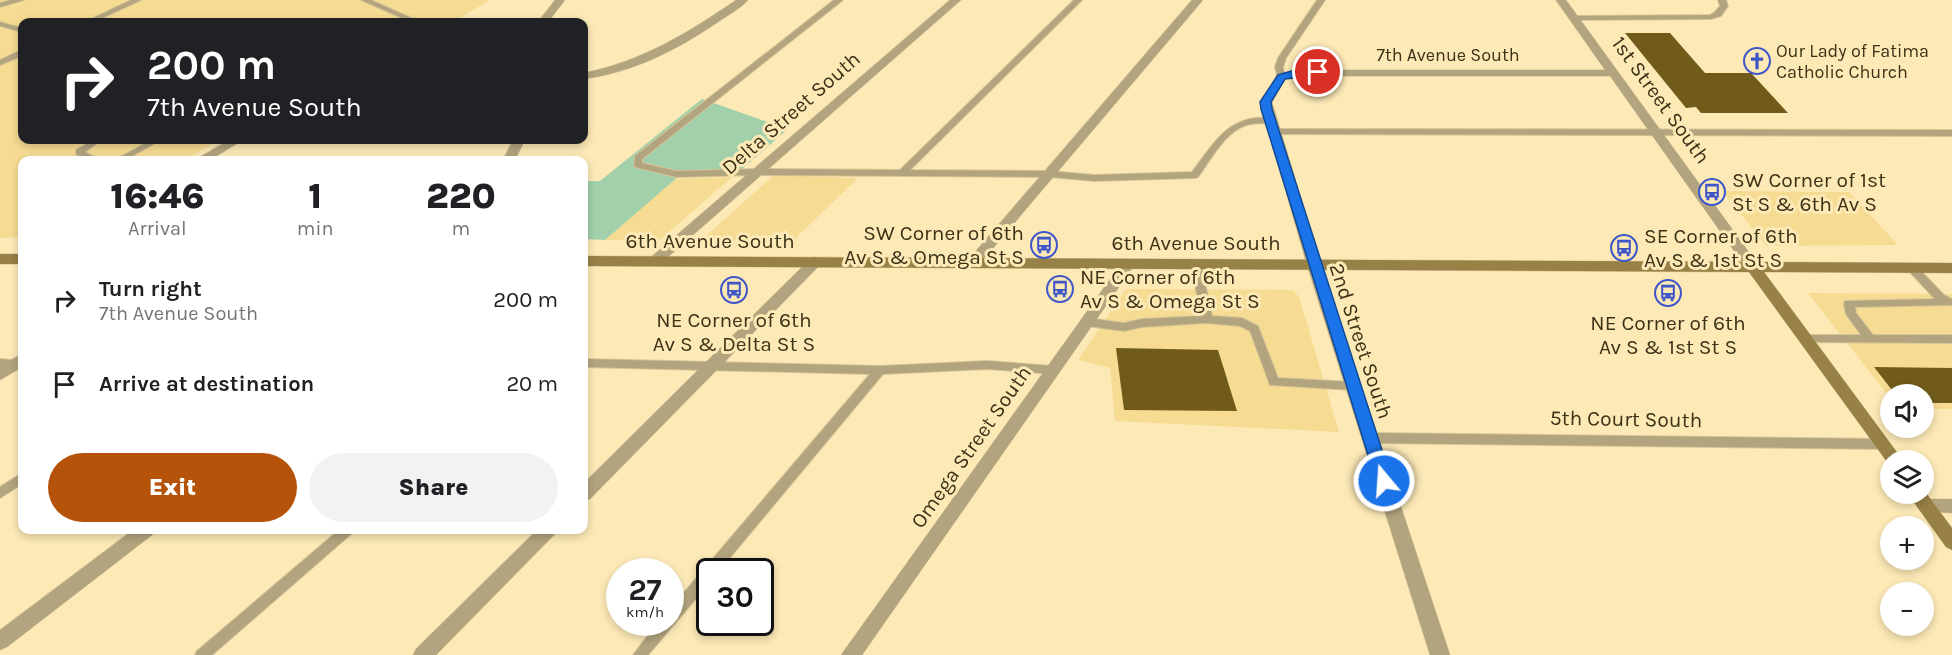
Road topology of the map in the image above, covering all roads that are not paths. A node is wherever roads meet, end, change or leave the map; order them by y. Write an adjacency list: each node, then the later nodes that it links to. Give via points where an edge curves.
1 (20, 0): 13 (lane)
2 (137, 0): 14 (lane)
3 (365, 0): 15 (lane)
4 (560, 0): 16 (street)
5 (743, 0): 23 (street, via 653,57)
6 (839, 0): 34 (lane, via 638,158 638,165 676,174)
7 (956, 0): 34 (street, Delta Street South)
8 (1078, 0): 35 (lane)
9 (1198, 0): 36 (street)
10 (1321, 0): 24 (lane, via 1282,58)
11 (1561, 0): 17 (street, 1st Street South)
12 (1722, 0): 17 (lane, via 1722,10 1711,17)
13 (0, 5)
14 (97, 18)
15 (407, 18)
16 (546, 18)
17 (1574, 18): 22 (street, 1st Street South)
18 (0, 24): 19 (lane)
19 (18, 29)
20 (18, 55): 21 (lane)
21 (0, 63)
22 (1614, 73): 24 (street, 7th Avenue South, via 1318,72); 26 (street, 1st Street South)
23 (588, 75)
24 (1281, 77): 25 (street, 2nd Street South, via 1266,102)
25 (1272, 126): 26 (lane); 36 (lane, via 1250,121 1238,124 1195,175 1095,178); 45 (street, 2nd Street South)
26 (1657, 132): 27 (lane); 48 (street, 1st Street South)
27 (1952, 133)
28 (92, 144): 31 (lane, via 79,152)
29 (149, 144): 32 (lane)
30 (230, 144): 33 (street)
31 (86, 156)
32 (127, 156)
33 (208, 156)
34 (757, 172): 35 (lane); 40 (street, Delta Street South)
35 (901, 174): 36 (lane)
36 (1049, 174): 42 (street)
37 (18, 258): 38 (main road)
38 (0, 259)
39 (588, 261): 40 (main road, 6th Avenue South)
40 (655, 261): 41 (main road, 6th Avenue South)
41 (815, 262): 42 (main road, 6th Avenue South); 59 (street)
42 (973, 263): 43 (main road, 6th Avenue South)
43 (1128, 264): 44 (main road, 6th Avenue South); 51 (street, Omega Street South)
44 (1196, 264): 45 (main road, 6th Avenue South); 50 (lane)
45 (1314, 265): 48 (main road, 6th Avenue South); 63 (street, 2nd Street South)
46 (1912, 268): 47 (main road, 6th Avenue South); 48 (main road, 6th Avenue South); 49 (lane, via 1941,298)
47 (1952, 268)
48 (1754, 269): 52 (main road, 1st Street South)
49 (1951, 302): 53 (lane, via 1849,304 1851,314)
50 (1207, 319): 51 (lane, via 1142,322 1124,327); 63 (lane, via 1242,322 1254,329 1274,382)
51 (1087, 322): 61 (street, Omega Street South)
52 (1805, 339): 53 (lane); 65 (main road, 1st Street South)
53 (1870, 339): 54 (lane)
54 (1952, 339)
55 (0, 363): 56 (lane)
56 (18, 363)
57 (588, 363): 59 (lane)
58 (18, 365): 62 (street)
59 (712, 366): 60 (lane); 68 (street)
60 (880, 370): 61 (lane, via 987,365); 77 (lane)
61 (1053, 370): 85 (street, Omega Street South)
62 (0, 374)
63 (1353, 386): 64 (street, 2nd Street South)
64 (1370, 438): 65 (lane, 5th Court South); 86 (street, 2nd Street South)
65 (1881, 444): 66 (main road, 1st Street South)
66 (1886, 450)
67 (18, 481): 69 (lane)
68 (588, 490)
69 (0, 493)
70 (1934, 503): 72 (street)
71 (1924, 504): 76 (main road)
72 (1952, 506)
73 (141, 534): 81 (street)
74 (342, 534): 82 (lane)
75 (544, 534): 83 (street)
76 (1952, 542)
77 (722, 558)
78 (696, 588): 79 (lane)
79 (684, 603)
80 (656, 636): 84 (lane)
81 (0, 641)
82 (202, 655)
83 (423, 655)
84 (640, 655)
85 (851, 655)
86 (1440, 655)

